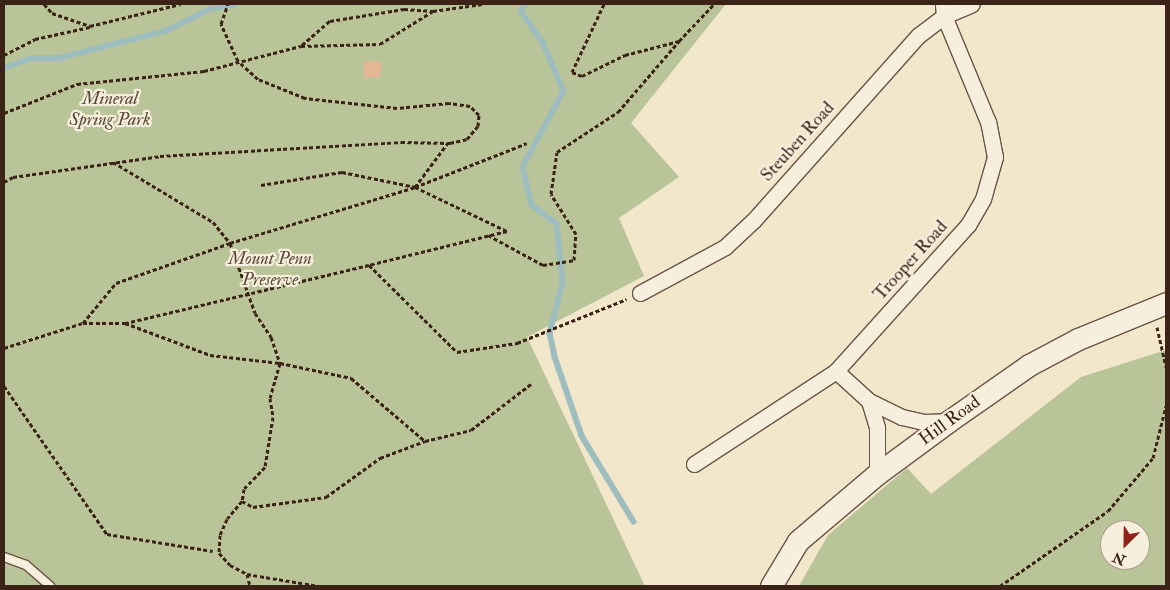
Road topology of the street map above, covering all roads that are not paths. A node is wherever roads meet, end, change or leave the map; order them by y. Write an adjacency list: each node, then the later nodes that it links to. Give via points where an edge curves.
1 (972, 4): 2 (street, Steuben Road)
2 (943, 10): 3 (street, Steuben Road, via 754,220 725,247); 5 (street, Trooper Road, via 988,122 995,157 993,172 968,225)
3 (640, 293)
4 (1159, 306): 7 (street, Hill Road, via 1029,365)
5 (836, 371): 6 (street); 8 (street, Trooper Road)
6 (869, 402): 7 (street, via 924,422); 9 (street, via 877,428)
7 (949, 421): 9 (street, Hill Road)
8 (694, 464)
9 (876, 474): 12 (street, Hill Road, via 798,541)
10 (4, 556): 11 (lane, via 26,566)
11 (50, 586)
12 (771, 586)

